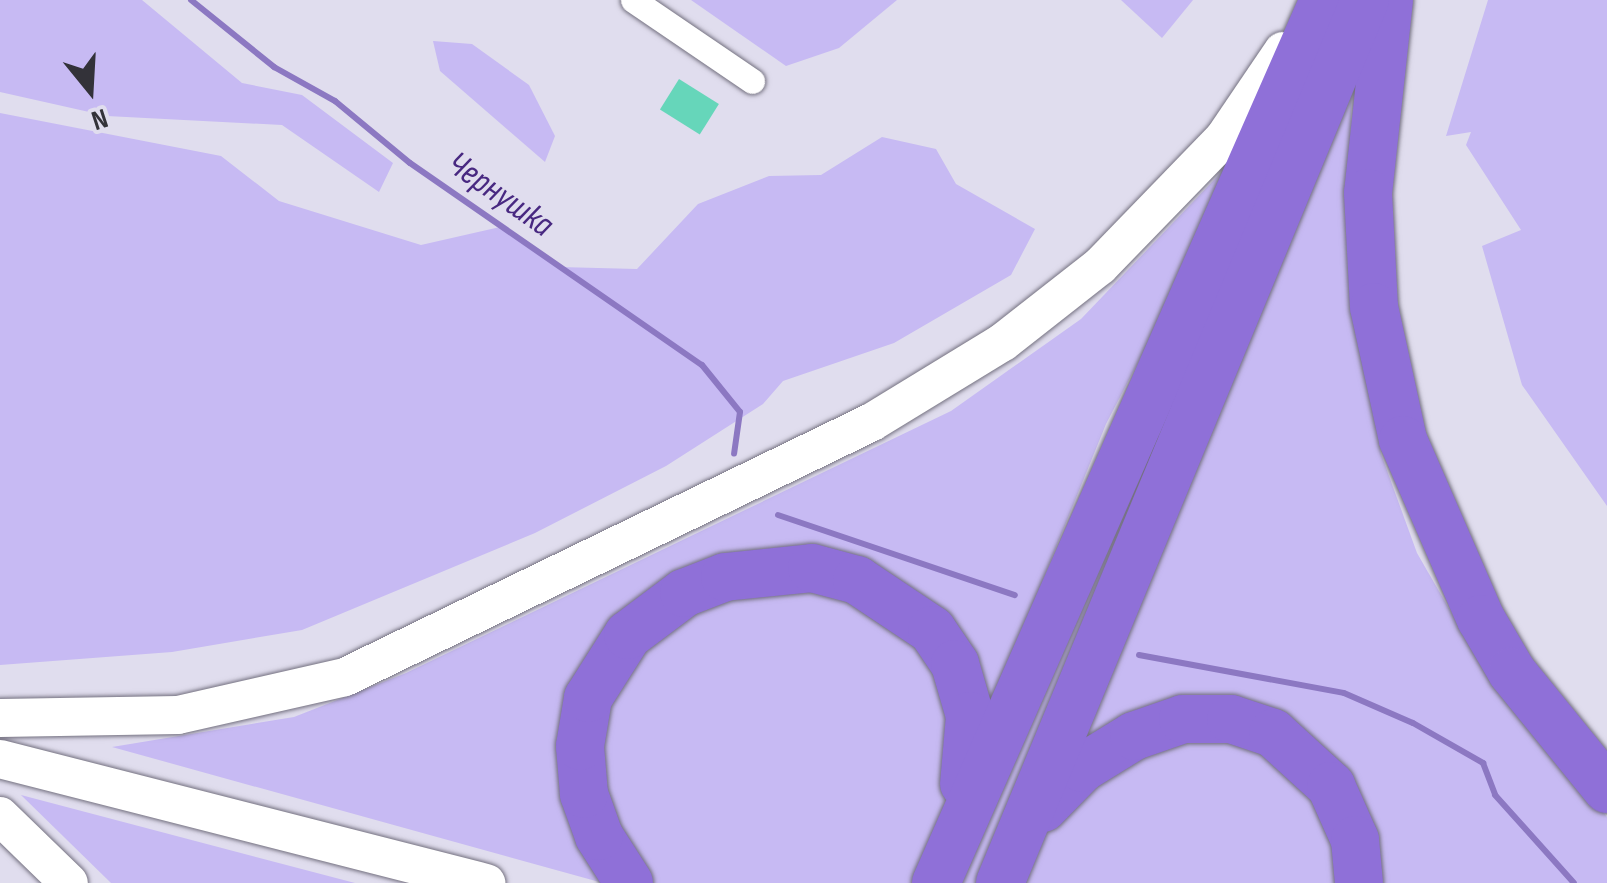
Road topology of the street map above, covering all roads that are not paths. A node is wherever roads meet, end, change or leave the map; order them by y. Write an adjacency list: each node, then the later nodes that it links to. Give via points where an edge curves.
1 (633, 0): 6 (street)
2 (1310, 0): 7 (main road, via 1224,138 1143,226 1040,315 872,422 345,677 178,715)
3 (1324, 0): 11 (highway)
4 (1365, 0): 12 (highway)
5 (1389, 0): 9 (highway, via 1368,193 1374,307 1403,440 1480,619 1512,672)
6 (752, 80)
7 (0, 718)
8 (0, 759): 14 (main road)
9 (1607, 789)
10 (0, 816): 13 (main road)
11 (944, 865): 15 (highway, via 971,748 956,664 932,630 857,580 772,568 726,577 669,603 628,635 595,682 580,746 584,794 598,836)
12 (1007, 868): 16 (highway, via 1049,800 1108,752 1163,724 1231,719 1272,733 1331,786 1354,840)
13 (69, 883)
14 (486, 883)
15 (629, 883)
16 (1359, 883)

